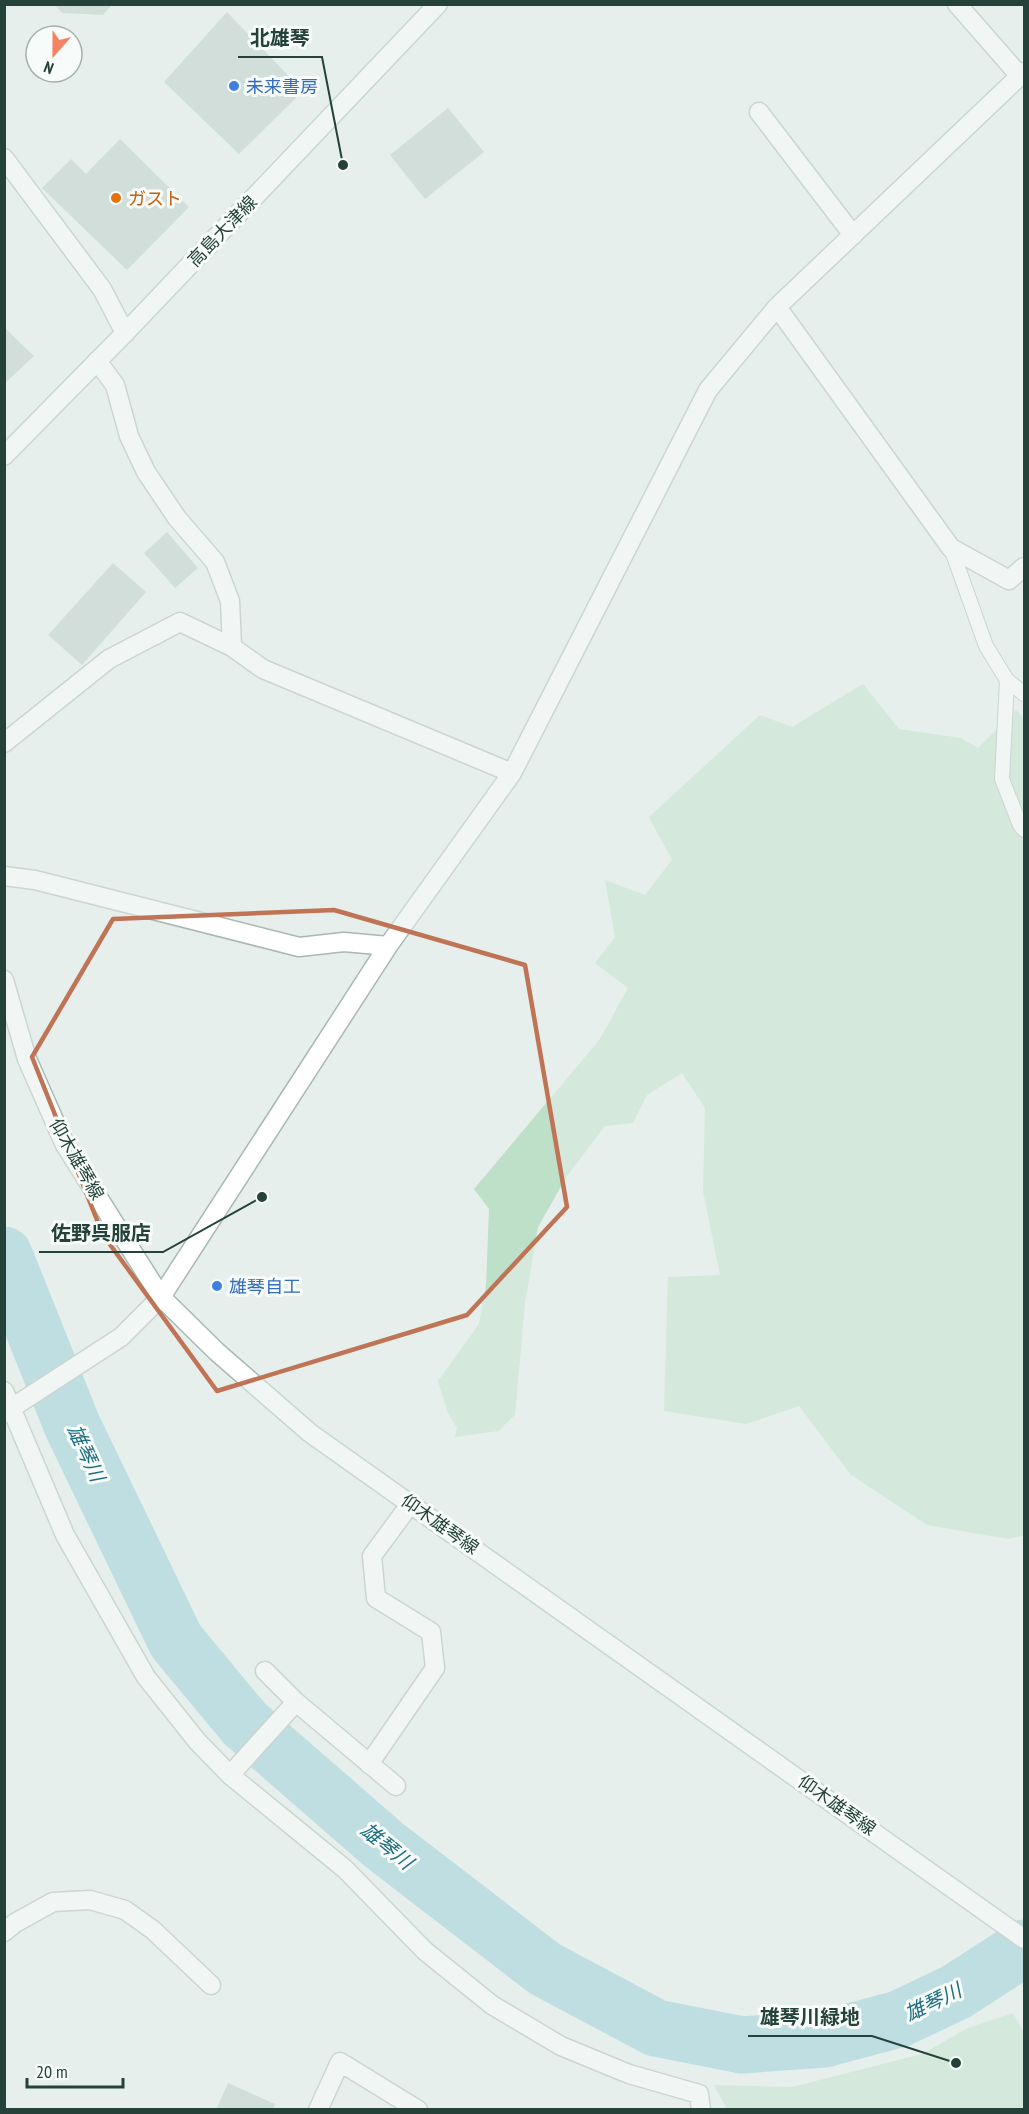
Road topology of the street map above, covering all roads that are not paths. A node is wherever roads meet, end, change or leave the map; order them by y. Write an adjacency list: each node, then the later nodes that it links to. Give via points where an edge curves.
1 (438, 4): 8 (street, 高島大津線)
2 (957, 4): 3 (street)
3 (1022, 74): 6 (street)
4 (759, 112): 6 (street)
5 (4, 159): 8 (street, via 102,289)
6 (853, 235): 7 (street)
7 (777, 307): 11 (street); 17 (street, via 708,390)
8 (125, 333): 9 (street, 高島大津線)
9 (97, 361): 10 (street, 高島大津線); 13 (street, via 115,385 129,436 146,472 177,518 215,562 230,601)
10 (4, 456)
11 (951, 548): 12 (street, via 1009,580); 14 (lane, via 986,646)
12 (1024, 567)
13 (232, 647): 16 (street, via 180,622 109,659); 17 (street, via 263,669)
14 (1007, 680): 15 (lane); 18 (lane, via 1002,779)
15 (1024, 694)
16 (4, 743)
17 (512, 773): 20 (street)
18 (1024, 830)
19 (4, 876): 20 (street, via 35,880 299,947 344,942)
20 (388, 946): 22 (street)
21 (4, 980): 22 (street, 仰木雄琴線, via 27,1059 66,1145)
22 (161, 1297): 24 (street, via 121,1337); 25 (street, 仰木雄琴線, via 310,1433)
23 (4, 1391): 24 (street)
24 (12, 1408): 29 (street, via 65,1535 146,1677 197,1741)
25 (411, 1503): 28 (street, via 372,1556 376,1598 431,1632 435,1668); 32 (street, 仰木雄琴線)
26 (265, 1671): 27 (street)
27 (296, 1702): 28 (street); 29 (street)
28 (369, 1764): 30 (street)
29 (232, 1772): 36 (street, via 345,1869 425,1951 492,2005 561,2046 629,2074 699,2094)
30 (396, 1786)
31 (4, 1932): 33 (street, via 53,1902 90,1900 125,1910 153,1930)
32 (1024, 1939)
33 (211, 1984)
34 (318, 2109): 35 (street, via 340,2062)
35 (418, 2109)
36 (701, 2109)

